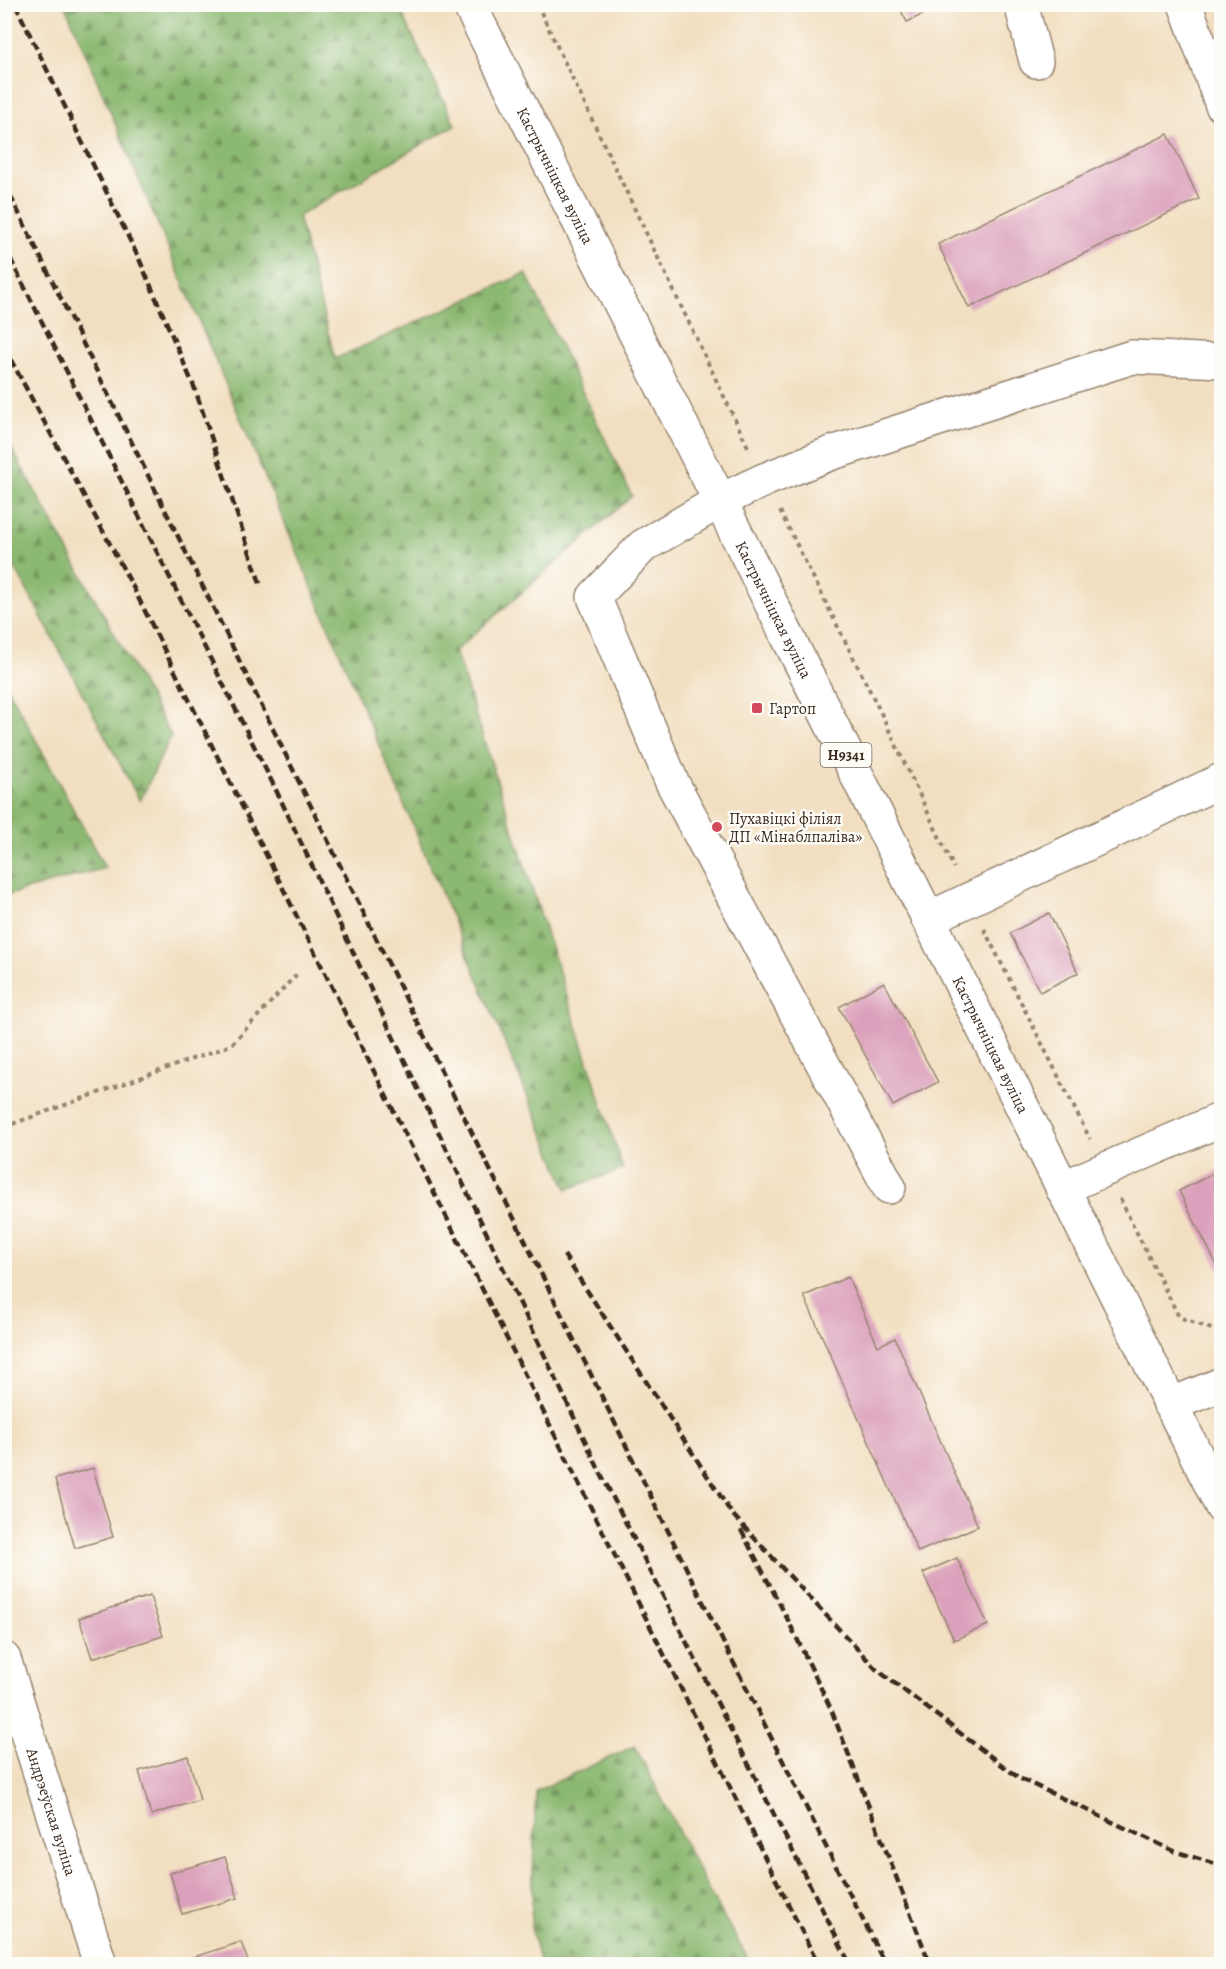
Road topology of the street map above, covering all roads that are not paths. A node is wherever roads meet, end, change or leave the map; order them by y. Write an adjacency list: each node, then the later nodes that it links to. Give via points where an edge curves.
1 (469, 4): 7 (main road, Кастрычніцкая вуліца / Н9341)
2 (1021, 4): 4 (main road)
3 (1185, 4): 5 (main road)
4 (1036, 61)
5 (1221, 105)
6 (1221, 361): 7 (main road, via 1132,357 829,454)
7 (720, 501): 9 (main road, Кастрычніцкая вуліца / Н9341); 11 (main road, via 644,546 594,597 672,782)
8 (1221, 780): 9 (main road)
9 (928, 919): 12 (main road, Кастрычніцкая вуліца / Н9341)
10 (1221, 1119): 12 (main road)
11 (889, 1187)
12 (1062, 1188): 14 (main road, Кастрычніцкая вуліца / Н9341)
13 (1221, 1384): 14 (main road)
14 (1170, 1405): 15 (main road, Кастрычніцкая вуліца / Н9341)
15 (1221, 1507)
16 (4, 1659): 17 (main road, Андрэеўская вуліца)
17 (100, 1965)

